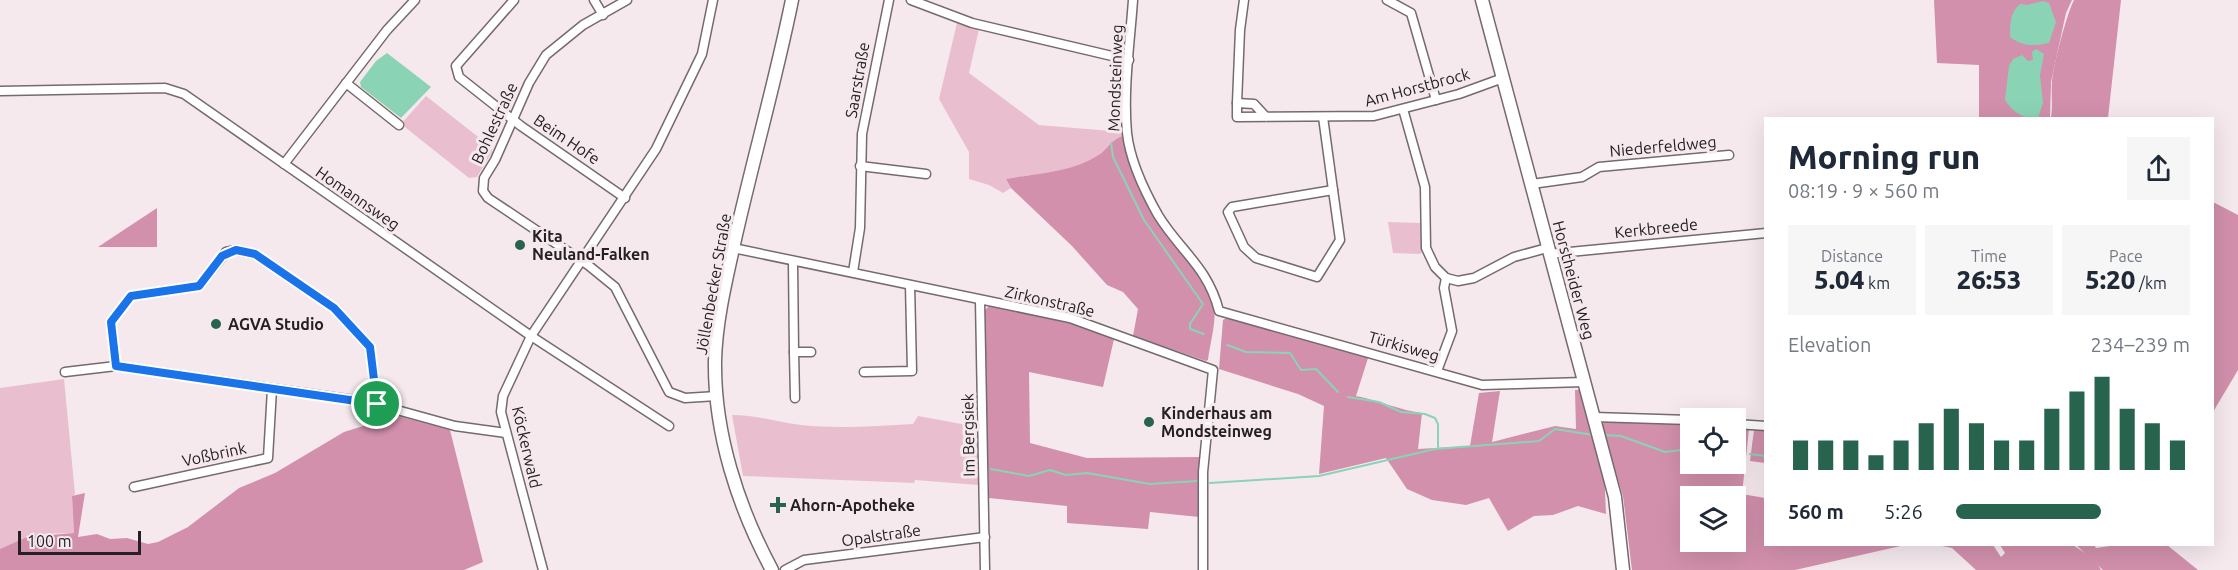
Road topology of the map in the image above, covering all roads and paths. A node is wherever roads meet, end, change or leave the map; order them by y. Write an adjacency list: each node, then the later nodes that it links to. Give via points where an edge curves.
1 (415, 0): 16 (street)
2 (514, 0): 23 (street, Beim Hofe, via 456,66 456,72)
3 (594, 0): 13 (street)
4 (627, 0): 13 (street, Bohlestraße)
5 (713, 0): 31 (street, Köckerwald, via 698,63 656,149)
6 (792, 0): 33 (main road, Jöllenbecker Straße)
7 (889, 0): 27 (street, Saarstraße, via 862,134)
8 (911, 0): 14 (street, via 972,22)
9 (1133, 0): 14 (street, Mondsteinweg)
10 (1244, 0): 19 (street)
11 (1387, 0): 18 (street, via 1411,13)
12 (1482, 0): 15 (main road, Horstheider Weg)
13 (603, 15): 23 (street, Bohlestraße, via 561,40 546,55)
14 (1129, 60): 41 (street, Mondsteinweg, via 1127,134 1139,174 1157,213 1203,271)
15 (1503, 78): 18 (street, Am Horstbrock); 29 (main road, Horstheider Weg)
16 (346, 83): 24 (street); 26 (street)
17 (0, 91): 26 (street, Homannsweg, via 174,90)
18 (1436, 100): 20 (street, Am Horstbrock)
19 (1237, 103): 21 (street, Am Horstbrock, via 1254,104); 21 (street, Am Horstbrock, via 1237,117)
20 (1403, 109): 22 (street, Am Horstbrock, via 1366,117); 38 (street, via 1425,187 1426,248 1435,267)
21 (1266, 117): 22 (street, Am Horstbrock)
22 (1323, 117): 30 (street)
23 (514, 119): 31 (street, Beim Hofe); 35 (street, Bohlestraße, via 484,178 483,191)
24 (399, 125)
25 (1729, 155): 29 (street, Niederfeldweg, via 1599,167 1582,177)
26 (284, 164): 42 (street, Homannsweg)
27 (860, 166): 28 (street); 37 (street, Saarstraße, via 860,228)
28 (926, 174)
29 (1532, 184): 34 (main road, Horstheider Weg)
30 (1333, 190): 30 (street, via 1340,240 1317,277 1256,258 1244,247 1228,212 1232,207)
31 (625, 198): 35 (street, Köckerwald)
32 (1764, 233): 34 (street, Kerkbreede)
33 (733, 248): 36 (street, Zirkonstraße); 51 (main road, Jöllenbecker Straße, via 716,347)
34 (1548, 251): 38 (street, Kerkbreede, via 1514,257 1474,278); 49 (main road, Horstheider Weg)
35 (583, 261): 42 (street, Köckerwald); 51 (street, Bohlestraße, via 620,294 669,392 685,398)
36 (793, 262): 37 (street, Zirkonstraße); 43 (street)
37 (853, 272): 39 (street, Zirkonstraße)
38 (1446, 278): 46 (street, via 1444,288 1452,331)
39 (910, 285): 40 (street, Zirkonstraße); 48 (street, via 912,370)
40 (980, 300): 61 (street, Im Bergsiek); 66 (street, Zirkonstraße, via 1071,318 1213,370 1203,472)
41 (1219, 311): 46 (street, Türkisweg)
42 (531, 336): 57 (street, Homannsweg); 59 (street, Köckerwald, via 501,402)
43 (794, 352): 44 (street); 52 (street)
44 (811, 352)
45 (116, 366): 47 (street); 50 (street); 53 (street, via 111,322 131,296 199,286 226,252 249,251 334,308 370,347)
46 (1437, 370): 49 (street, Türkisweg, via 1473,384 1496,387)
47 (65, 372)
48 (864, 372)
49 (1584, 382): 54 (main road, Horstheider Weg)
50 (272, 389): 53 (street); 60 (street, Voßbrink, via 268,458)
51 (717, 396): 63 (main road, Jöllenbecker Straße, via 734,476)
52 (795, 398)
53 (377, 404): 59 (street, via 455,426)
54 (1594, 417): 55 (street); 67 (main road, Horstheider Weg, via 1615,497)
55 (1680, 420)
56 (1746, 425): 58 (street)
57 (669, 426)
58 (1764, 426)
59 (506, 433): 62 (street, Köckerwald)
60 (134, 487)
61 (985, 537): 64 (street, Opalstraße, via 804,560); 65 (street, Im Bergsiek)
62 (543, 570)
63 (772, 570)
64 (785, 570)
65 (985, 570)
66 (1203, 570)
67 (1623, 570)

